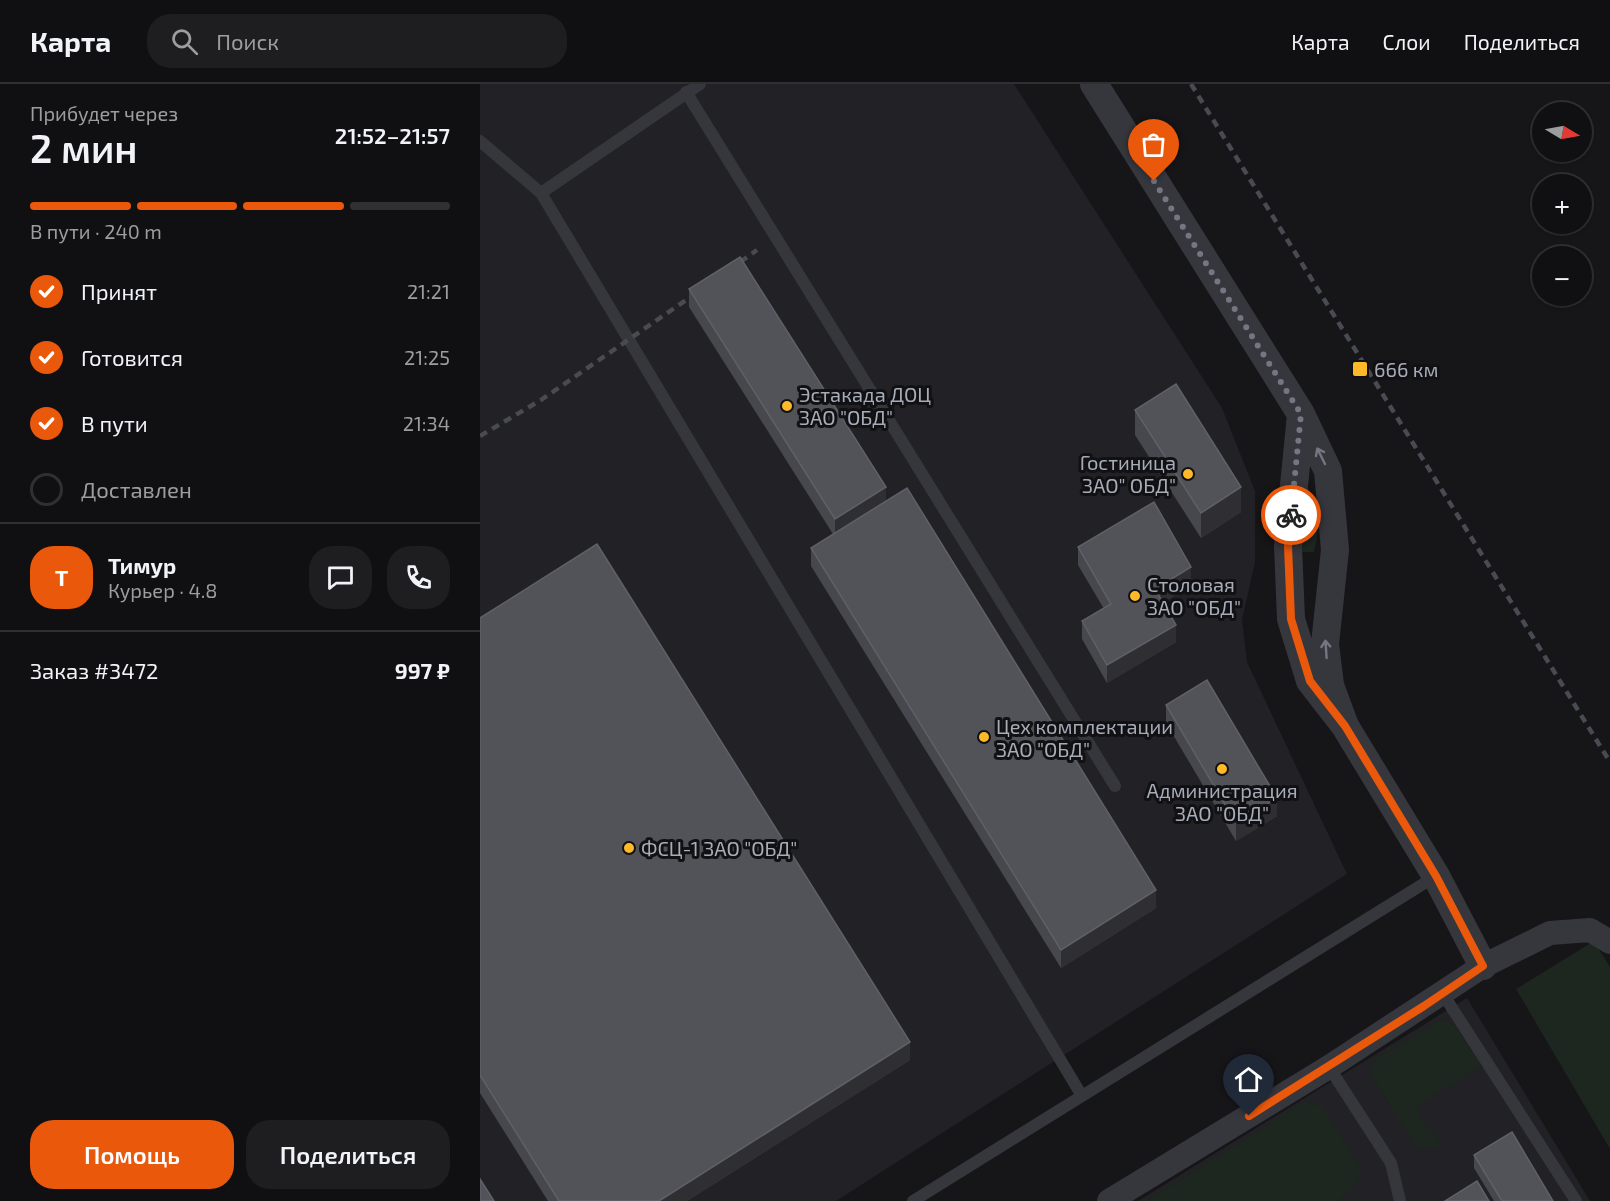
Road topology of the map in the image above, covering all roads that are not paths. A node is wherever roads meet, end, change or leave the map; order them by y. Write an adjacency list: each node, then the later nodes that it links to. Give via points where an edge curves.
1 (700, 84): 3 (lane)
2 (1094, 84): 6 (street)
3 (686, 92): 5 (lane); 8 (lane)
4 (480, 141): 5 (lane)
5 (541, 193): 14 (lane)
6 (1301, 414): 7 (street, one-way to 6, via 1330,685 1325,644 1335,550 1328,471); 7 (street, via 1288,546 1291,619 1310,681)
7 (1345, 726): 9 (street)
8 (1115, 786)
9 (1436, 876): 11 (street); 14 (lane)
10 (1610, 942): 11 (street, via 1590,930 1550,933)
11 (1483, 966): 12 (street)
12 (1443, 994): 13 (street); 18 (lane)
13 (1329, 1067): 16 (street); 17 (lane, via 1391,1163)
14 (1082, 1096): 15 (lane)
15 (913, 1201)
16 (1109, 1201)
17 (1400, 1201)
18 (1576, 1201)

